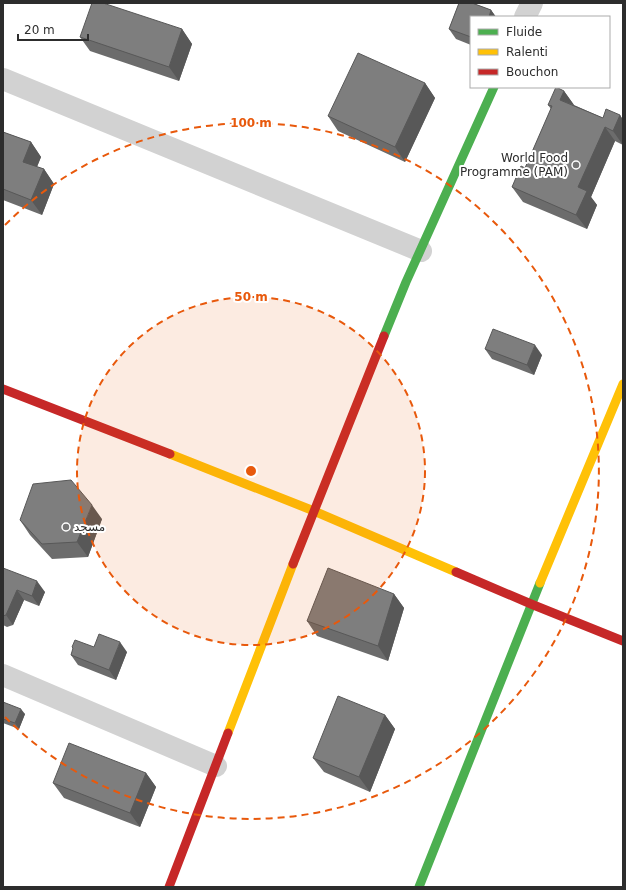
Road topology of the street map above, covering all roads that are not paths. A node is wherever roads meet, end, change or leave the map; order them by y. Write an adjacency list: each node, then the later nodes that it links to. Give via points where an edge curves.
1 (532, 3): 2 (street)
2 (526, 16)
3 (3, 79): 5 (street)
4 (494, 88): 5 (street)
5 (421, 251): 8 (street, via 406,282)
6 (623, 384): 9 (street)
7 (3, 389): 8 (street)
8 (314, 511): 9 (street); 12 (street)
9 (531, 604): 10 (street); 14 (street)
10 (623, 641)
11 (3, 675): 12 (street)
12 (216, 766): 13 (street)
13 (169, 887)
14 (419, 887)

